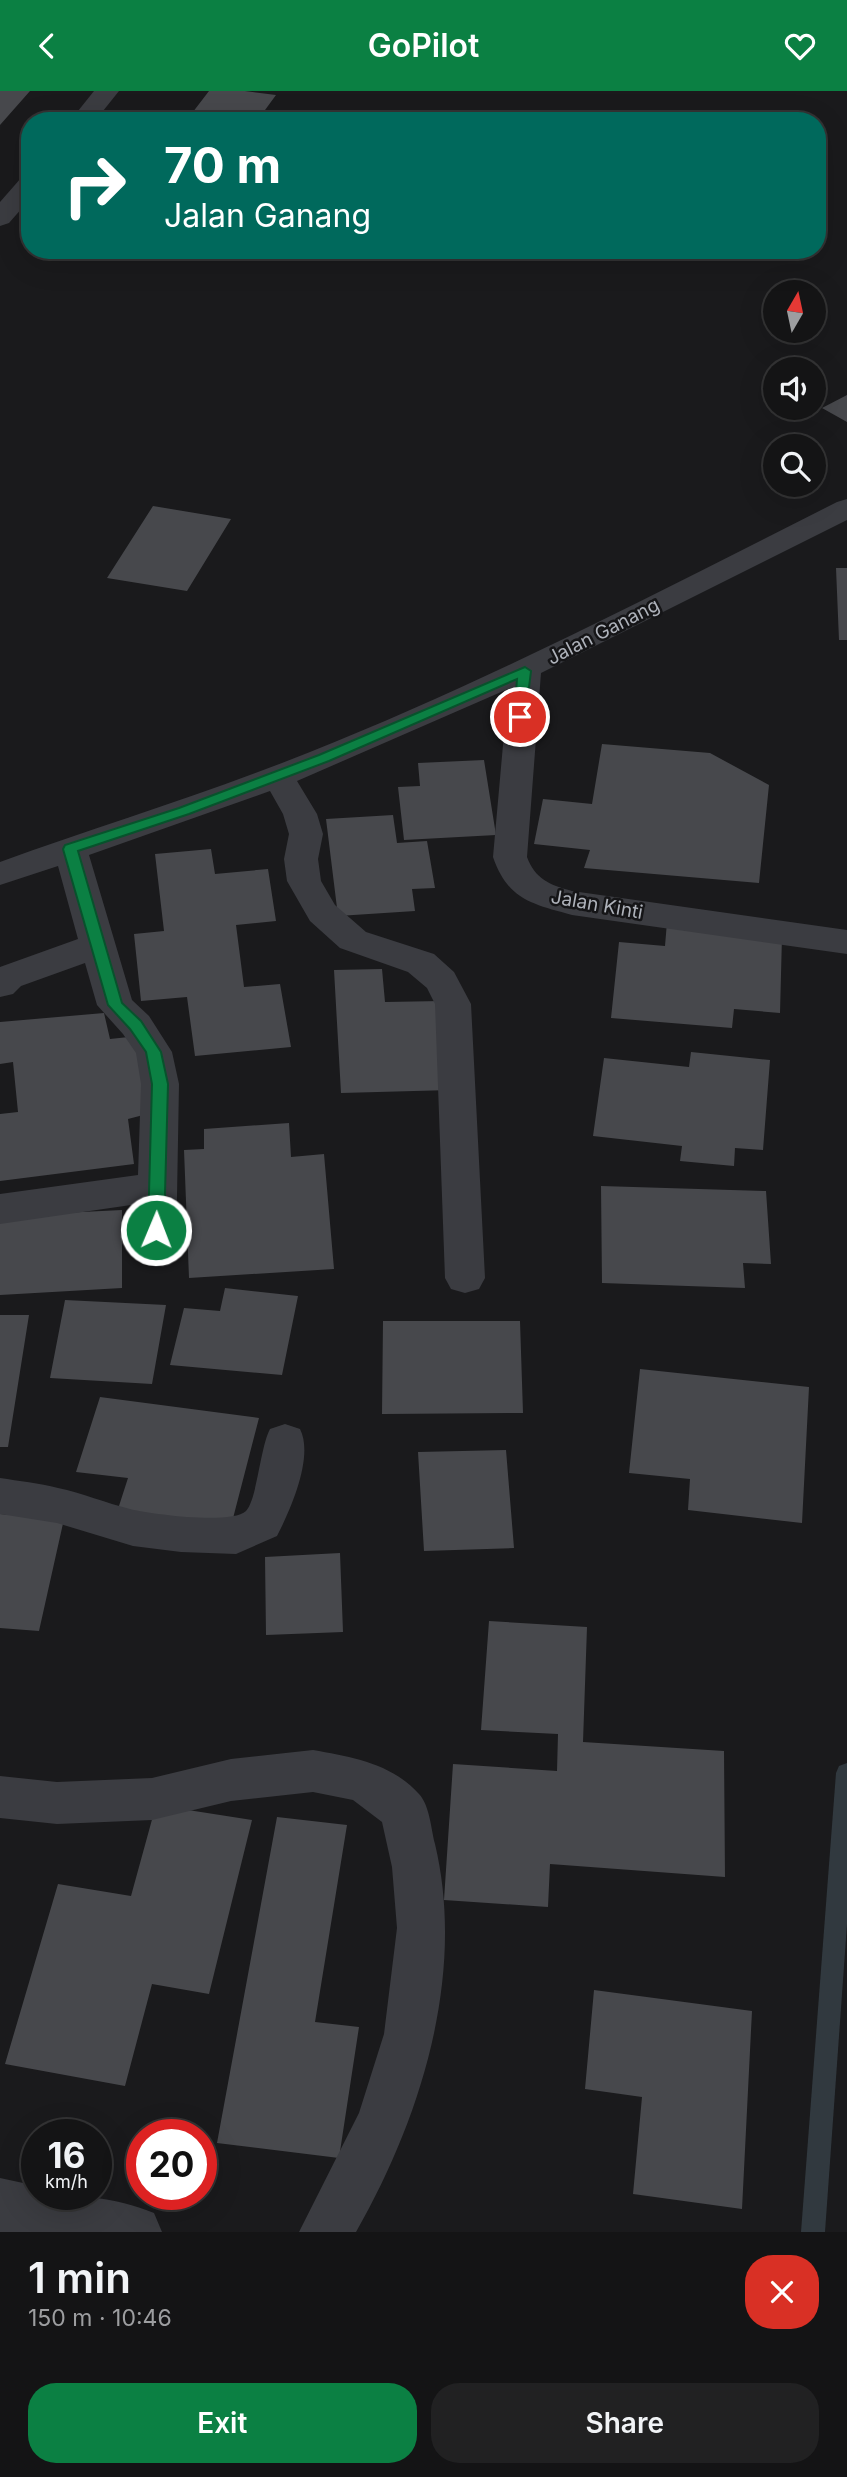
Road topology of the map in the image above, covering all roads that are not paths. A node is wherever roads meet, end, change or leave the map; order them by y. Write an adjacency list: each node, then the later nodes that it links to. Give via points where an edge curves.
1 (107, 91): 2 (street)
2 (90, 112)
3 (21, 194): 4 (street)
4 (0, 218)
5 (847, 508): 6 (street, Jalan Ganang)
6 (525, 671): 7 (street, Jalan Ganang); 10 (street, Jalan Kinti, via 510,857 516,876 536,893)
7 (277, 776): 8 (street, Jalan Ganang); 16 (street, via 300,814 306,834 301,859 304,881 322,913 353,940 421,963 441,981 453,1004)
8 (70, 849): 9 (street, Jalan Ganang); 11 (street)
9 (0, 874)
10 (847, 941)
11 (98, 945): 12 (street, via 8,977); 13 (street, via 115,1005 154,1052 160,1084)
12 (0, 985)
13 (157, 1187): 14 (street); 15 (street)
14 (0, 1209)
15 (156, 1252)
16 (465, 1277)
17 (285, 1441): 18 (street, via 273,1499 262,1523 236,1536 133,1528 57,1505)
18 (0, 1496)
19 (0, 1797): 22 (street, via 57,1803 152,1799 231,1780 313,1771 365,1781 403,1809 416,1867 422,1928 409,2034 383,2118)
20 (0, 2206): 21 (street)
21 (135, 2232)
22 (326, 2232)

